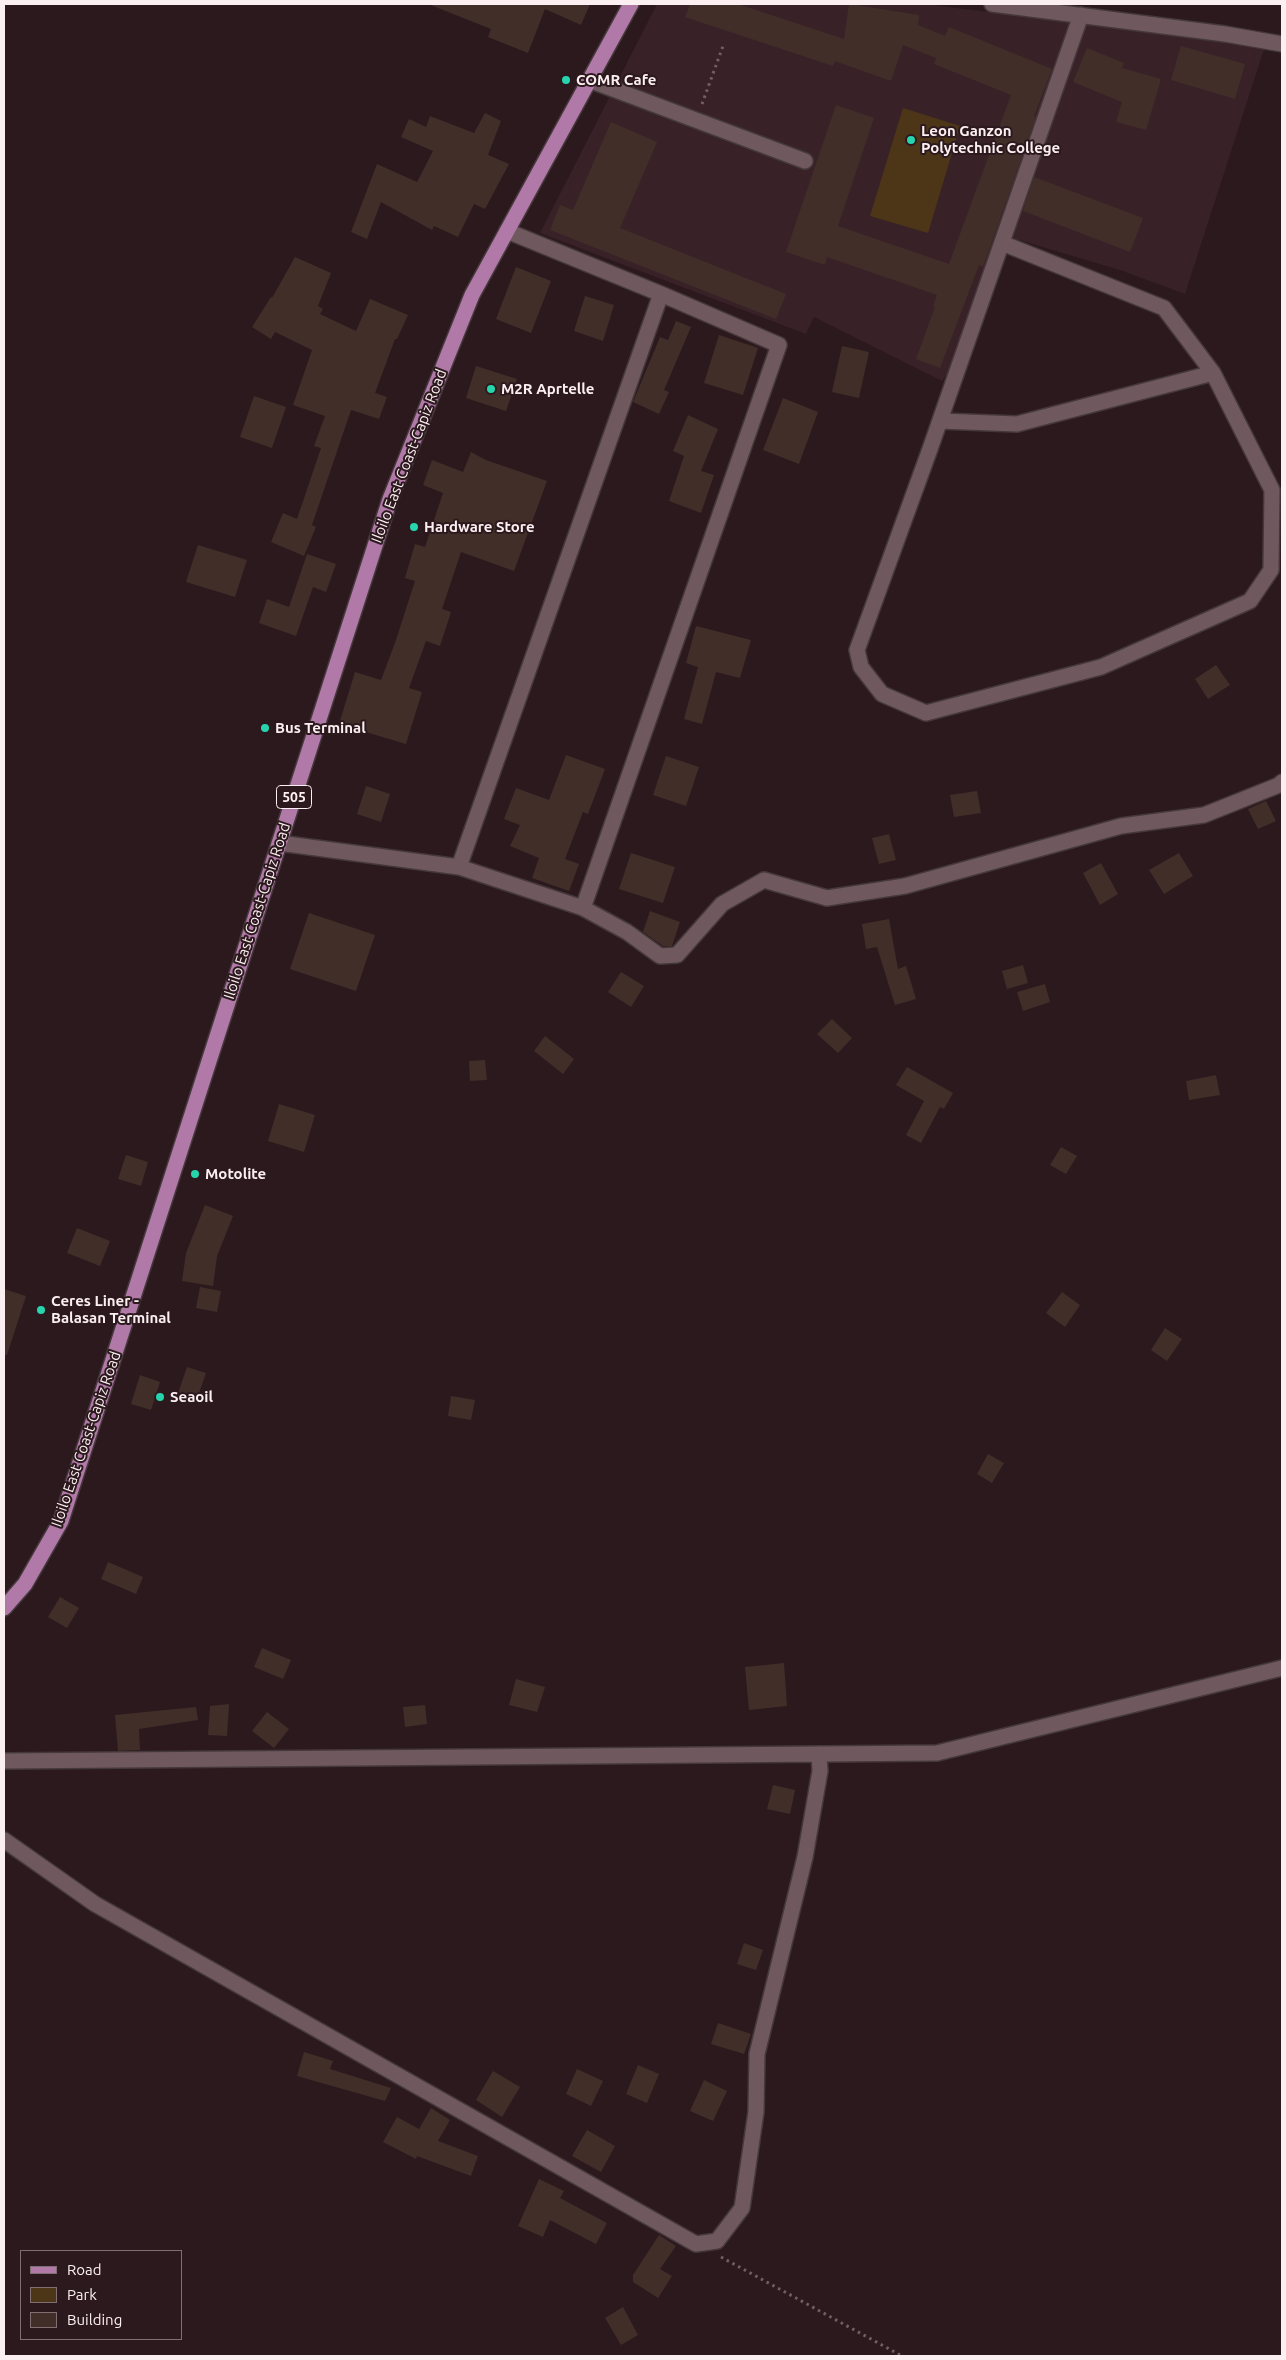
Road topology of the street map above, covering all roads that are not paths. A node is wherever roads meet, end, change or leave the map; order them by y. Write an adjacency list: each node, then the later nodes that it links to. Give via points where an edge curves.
1 (631, 4): 5 (main road, Iloilo East Coast-Capiz Road / 505)
2 (992, 4): 3 (street)
3 (1081, 15): 4 (street); 8 (street)
4 (1282, 44)
5 (589, 80): 6 (street); 7 (main road, Iloilo East Coast-Capiz Road / 505)
6 (805, 161)
7 (507, 232): 9 (street); 13 (main road, Iloilo East Coast-Capiz Road / 505, via 472,295 390,499)
8 (1002, 244): 10 (street, via 1164,308); 11 (street)
9 (661, 294): 14 (street); 15 (street, via 779,345)
10 (1213, 373): 11 (street, via 1017,424); 11 (street, via 1272,490 1272,570 1250,600 1100,667 926,713 882,694 861,667 857,650)
11 (940, 421)
12 (1282, 782): 15 (street, via 1204,815 1120,826 904,886 827,898 764,880 722,904 677,955 660,956 627,932)
13 (279, 842): 14 (street); 16 (main road, Iloilo East Coast-Capiz Road / 505, via 61,1521 25,1584)
14 (459, 867): 15 (street)
15 (583, 908)
16 (4, 1608)
17 (1282, 1668): 18 (street, via 937,1754)
18 (819, 1754): 19 (street); 20 (street, via 820,1771 805,1857 757,2054 756,2112 742,2208 717,2241 696,2244 95,1904)
19 (4, 1761)
20 (4, 1840)

